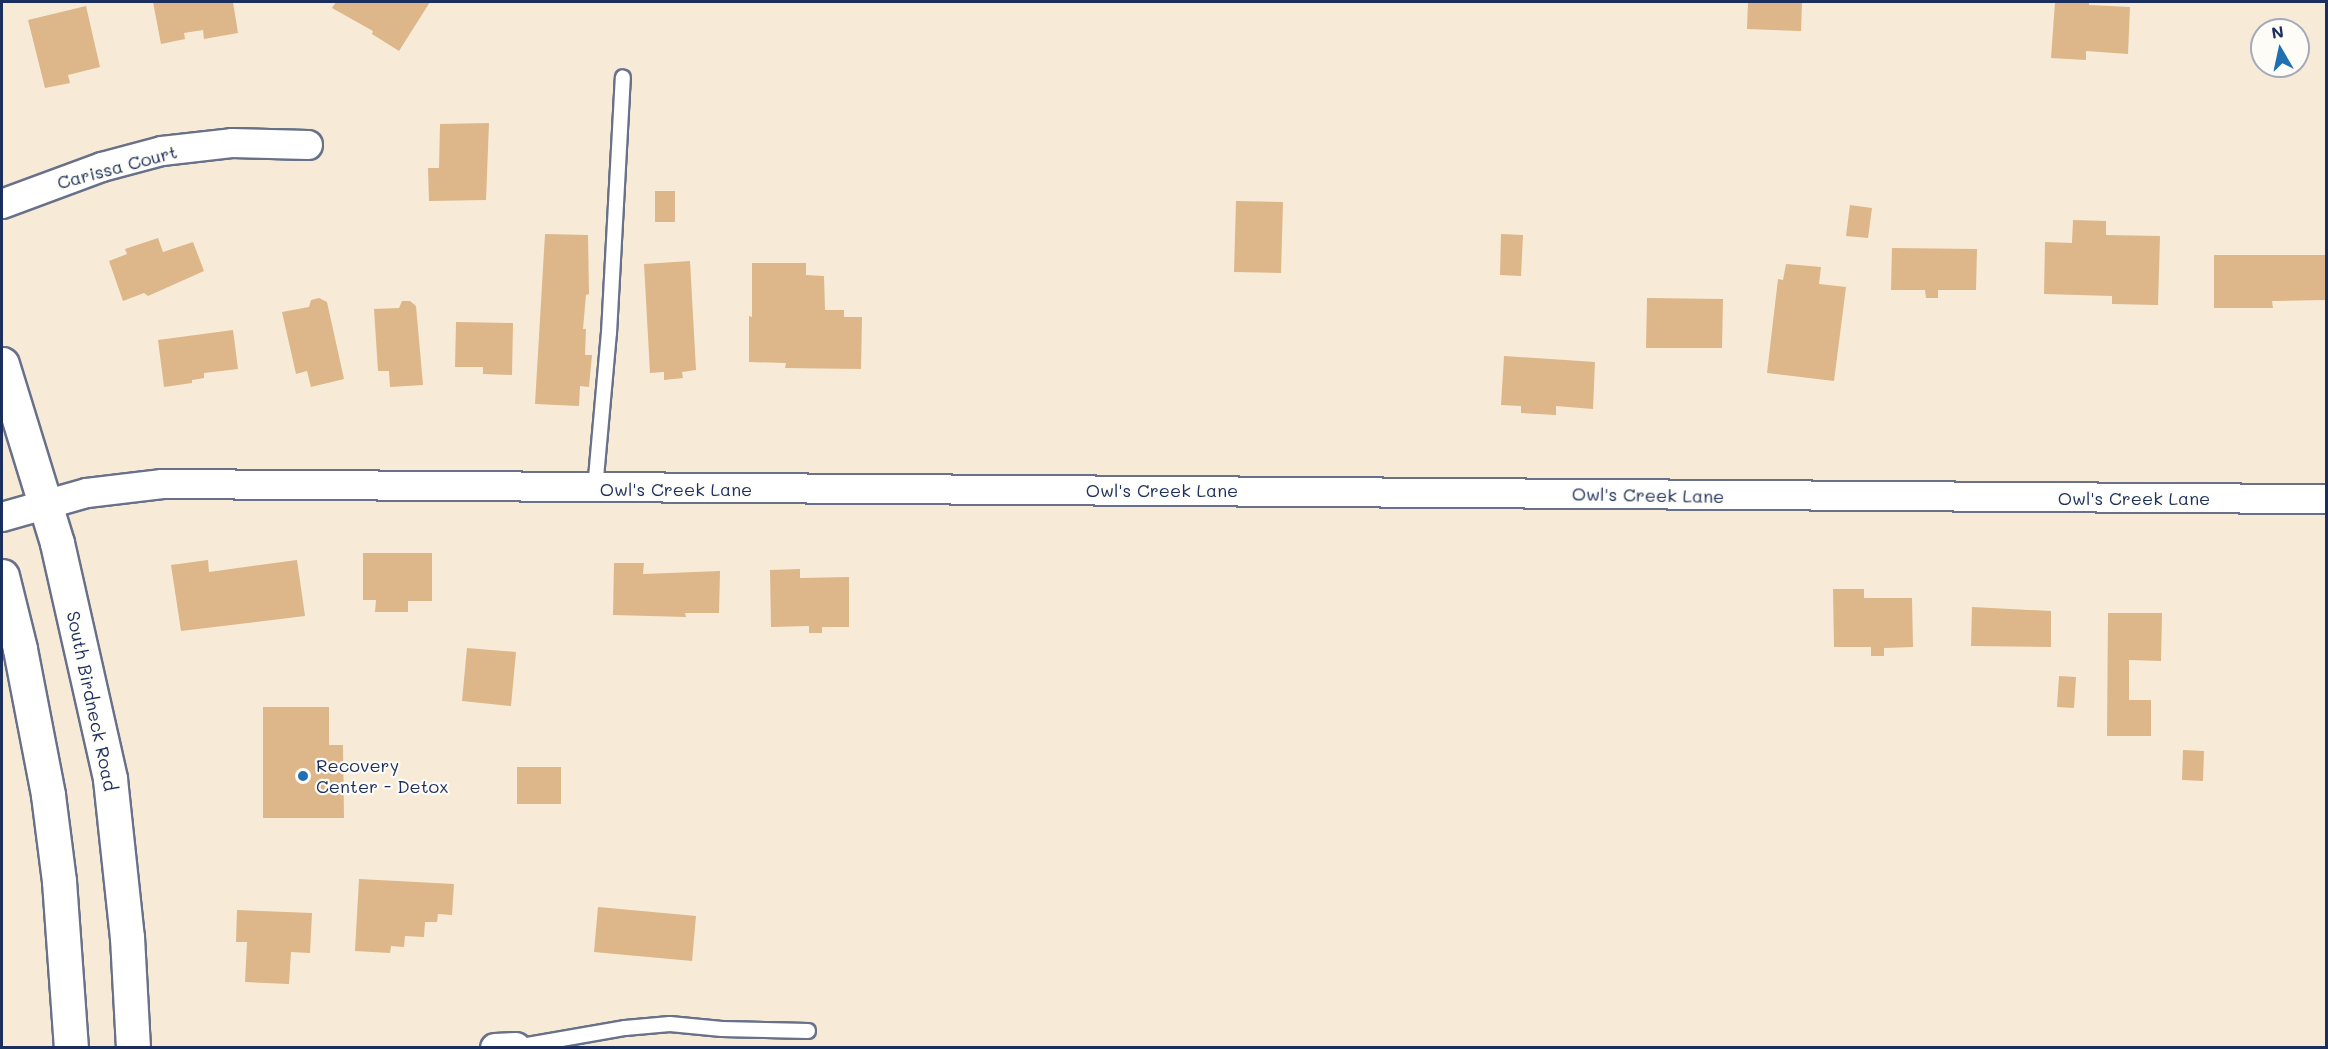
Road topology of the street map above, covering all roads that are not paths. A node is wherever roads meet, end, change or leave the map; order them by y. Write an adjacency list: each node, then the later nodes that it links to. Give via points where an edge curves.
1 (623, 77): 5 (lane, via 609,333)
2 (308, 145): 3 (street, Carissa Court, via 232,143 162,151 102,167)
3 (2, 204)
4 (2, 364): 7 (main road, South Birdneck Road)
5 (595, 489): 6 (street, Owl's Creek Lane); 7 (street, Owl's Creek Lane, via 162,484 87,493)
6 (2326, 499)
7 (46, 504): 8 (street, Owl's Creek Lane); 12 (main road, South Birdneck Road, via 78,625 110,779 127,937)
8 (2, 517)
9 (2, 576): 11 (main road, via 48,795)
10 (808, 1031): 13 (lane, via 670,1024)
11 (70, 1047)
12 (133, 1047)
13 (505, 1047)

